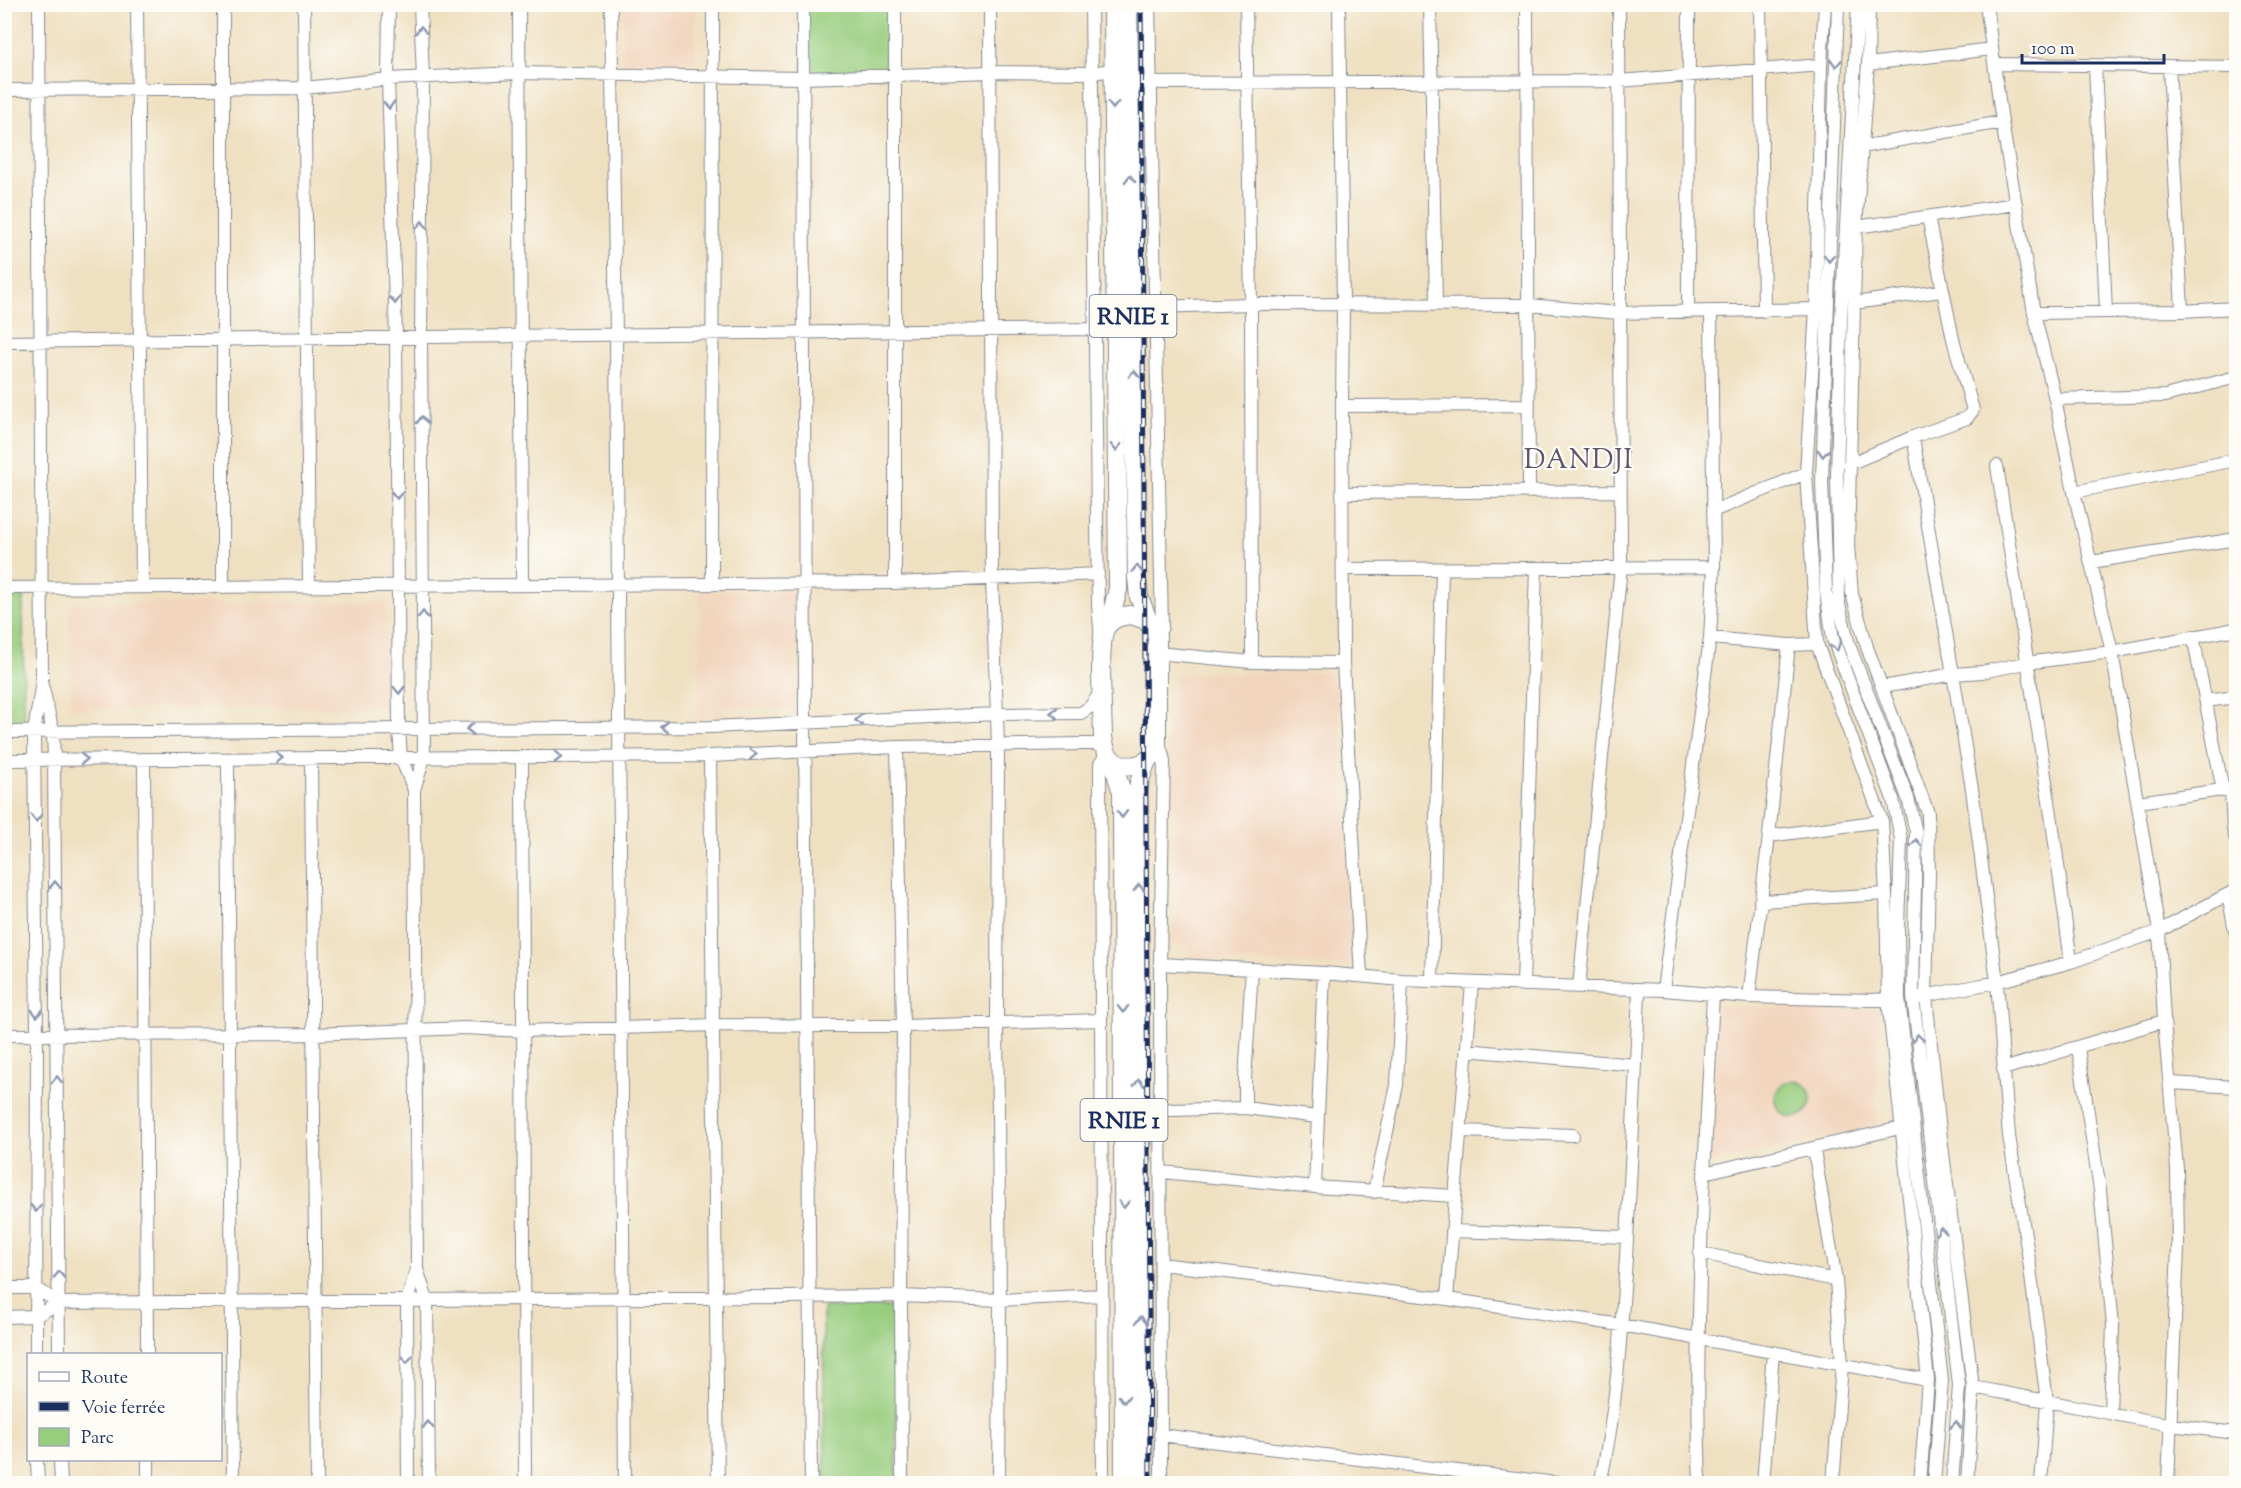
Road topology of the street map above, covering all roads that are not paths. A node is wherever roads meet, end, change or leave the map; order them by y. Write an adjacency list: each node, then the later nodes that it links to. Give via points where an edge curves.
1 (39, 4): 59 (street)
2 (136, 4): 57 (street)
3 (223, 4): 55 (street)
4 (304, 4): 56 (street)
5 (389, 4): 47 (street)
6 (420, 4): 45 (street, one-way to 6)
7 (519, 4): 39 (street)
8 (610, 4): 43 (street)
9 (713, 4): 42 (street)
10 (803, 4): 46 (street)
11 (895, 4): 44 (street)
12 (990, 4): 38 (street)
13 (1091, 4): 40 (street)
14 (1113, 4): 37 (highway, RNIE 1)
15 (1128, 4): 53 (highway, RNIE 1)
16 (1149, 4): 54 (street)
17 (1246, 4): 50 (street)
18 (1340, 4): 51 (street)
19 (1430, 4): 52 (street)
20 (1527, 4): 48 (street)
21 (1618, 4): 49 (street)
22 (1689, 4): 41 (street)
23 (1760, 4): 36 (street)
24 (1825, 4): 32 (street)
25 (1838, 4): 199 (street, one-way to 199, via 1822,481 1826,581 1833,639 1893,799 1901,838)
26 (1858, 4): 198 (street, one-way to 26, via 1916,832 1908,798 1849,645 1839,605 1841,319)
27 (1869, 4): 30 (street)
28 (1986, 4): 29 (street)
29 (1992, 48): 30 (street); 31 (street)
30 (1868, 64): 61 (street)
31 (1995, 64): 33 (street); 60 (street)
32 (1821, 65): 36 (street); 73 (street)
33 (2095, 65): 34 (street); 78 (street)
34 (2169, 66): 35 (street); 75 (street)
35 (2236, 67)
36 (1761, 69): 41 (street); 74 (street)
37 (1113, 70): 40 (street); 130 (highway, RNIE 1, one-way to 130, via 1118,589)
38 (991, 72): 40 (street); 44 (street); 82 (street)
39 (518, 73): 43 (street); 45 (street); 87 (street)
40 (1091, 73): 81 (street)
41 (1689, 74): 49 (street); 76 (street)
42 (714, 75): 43 (street); 46 (street); 85 (street)
43 (611, 76): 86 (street)
44 (896, 76): 46 (street); 83 (street)
45 (423, 78): 47 (street); 89 (street, one-way to 45)
46 (803, 78): 84 (street)
47 (388, 80): 56 (street); 88 (street, one-way to 88)
48 (1527, 81): 49 (street); 52 (street); 70 (street)
49 (1619, 81): 79 (street)
50 (1247, 82): 51 (street); 54 (street); 67 (street)
51 (1340, 82): 52 (street); 68 (street)
52 (1430, 82): 69 (street)
53 (1128, 83): 54 (street); 133 (highway, RNIE 1, one-way to 53, via 1138,590)
54 (1149, 83): 71 (street)
55 (223, 88): 56 (street); 57 (street); 91 (street)
56 (305, 88): 90 (street)
57 (137, 89): 59 (street); 92 (street)
58 (4, 90): 59 (street)
59 (39, 90): 93 (street)
60 (2002, 122): 61 (street); 62 (street)
61 (1861, 147): 64 (street)
62 (2016, 204): 63 (street); 80 (street)
63 (1928, 217): 64 (street); 65 (street)
64 (1856, 227): 66 (street)
65 (1941, 291): 66 (street); 99 (street, via 1973,410 1967,418)
66 (1854, 303): 101 (street)
67 (1251, 304): 68 (street); 71 (street); 139 (street)
68 (1343, 304): 69 (street); 98 (street)
69 (1436, 304): 70 (street)
70 (1528, 305): 79 (street); 97 (street)
71 (1155, 307): 133 (street, via 1162,627)
72 (2236, 308): 75 (street)
73 (1816, 309): 74 (street); 103 (street)
74 (1764, 311): 77 (street)
75 (2182, 311): 78 (street)
76 (1688, 312): 77 (street); 79 (street)
77 (1711, 312): 108 (street)
78 (2106, 312): 80 (street)
79 (1618, 313): 104 (street)
80 (2034, 313): 96 (street)
81 (1094, 329): 82 (street); 116 (street)
82 (990, 330): 83 (street); 117 (street)
83 (894, 331): 84 (street); 119 (street)
84 (804, 332): 85 (street); 118 (street)
85 (713, 333): 86 (street); 121 (street)
86 (616, 334): 87 (street); 120 (street)
87 (521, 336): 89 (street); 122 (street)
88 (396, 337): 89 (street); 90 (street); 124 (street, one-way to 124)
89 (421, 337): 125 (street, one-way to 89)
90 (307, 338): 91 (street); 123 (street)
91 (223, 339): 92 (street); 127 (street)
92 (140, 340): 93 (street); 126 (street)
93 (40, 341): 94 (street); 129 (street)
94 (4, 342)
95 (2236, 377): 96 (street, via 2165,396)
96 (2055, 399): 106 (street)
97 (1529, 405): 98 (street); 105 (street)
98 (1342, 406): 107 (street)
99 (1914, 436): 101 (street); 142 (street)
100 (2236, 460): 106 (street)
101 (1849, 464): 144 (street, via 1852,594)
102 (1997, 466): 141 (street)
103 (1806, 473): 108 (street); 135 (street)
104 (1619, 491): 105 (street); 111 (street)
105 (1529, 492): 107 (street)
106 (2074, 492): 110 (street)
107 (1342, 493): 114 (street)
108 (1713, 511): 112 (street)
109 (2236, 539): 110 (street)
110 (2091, 562): 138 (street)
111 (1621, 567): 112 (street); 113 (street); 193 (street)
112 (1714, 567): 134 (street)
113 (1536, 568): 115 (street); 192 (street)
114 (1343, 569): 115 (street); 140 (street)
115 (1442, 569): 189 (street)
116 (1098, 574): 117 (street); 136 (street, via 1099,635)
117 (992, 578): 119 (street); 148 (street)
118 (804, 583): 119 (street); 121 (street); 149 (street)
119 (895, 583)
120 (618, 584): 121 (street); 122 (street); 150 (street)
121 (712, 584)
122 (522, 585): 125 (street)
123 (309, 586): 124 (street); 127 (street)
124 (398, 586): 125 (street); 151 (street, one-way to 151)
125 (423, 586): 152 (street, one-way to 125)
126 (142, 587): 127 (street); 129 (street)
127 (223, 587)
128 (4, 588): 129 (street)
129 (41, 588): 143 (street)
130 (1108, 624): 133 (highway, via 1119,616 1139,617); 136 (highway, RNIE 1)
131 (2236, 628): 132 (street)
132 (2193, 636): 138 (street); 147 (street)
133 (1155, 638): 139 (street); 159 (highway, RNIE 1)
134 (1710, 638): 137 (street); 195 (street)
135 (1817, 644): 137 (street); 175 (street)
136 (1103, 645): 145 (highway, RNIE 1)
137 (1789, 645): 176 (street)
138 (2112, 652): 141 (street); 174 (street)
139 (1252, 662): 140 (street)
140 (1343, 663): 187 (street)
141 (2026, 663): 142 (street); 183 (street)
142 (1953, 674): 144 (street); 190 (street)
143 (42, 681): 154 (street); 155 (street)
144 (1882, 687): 198 (street, via 1928,813 1929,874)
145 (1102, 690): 148 (street, one-way to 148, via 1081,713); 160 (highway, RNIE 1)
146 (2236, 698): 147 (street)
147 (2206, 701): 172 (street)
148 (997, 714): 149 (street, one-way to 149); 156 (street)
149 (805, 722): 150 (street, one-way to 150); 158 (street)
150 (619, 728): 152 (street, one-way to 152); 161 (street)
151 (399, 729): 152 (street); 155 (street); 165 (street)
152 (424, 729): 166 (street)
153 (4, 732): 154 (street)
154 (34, 732): 155 (street); 167 (street)
155 (53, 732): 168 (street)
156 (998, 745): 157 (street); 160 (street, via 1094,744); 202 (street)
157 (897, 747): 158 (street); 205 (street)
158 (806, 752): 162 (street, one-way to 158); 204 (street)
159 (1152, 752): 160 (highway, via 1143,763 1128,765); 184 (street, via 1162,752 1164,761); 292 (highway, RNIE 1, one-way to 159, via 1138,802 1139,783)
160 (1108, 753): 200 (street, via 1100,764); 291 (highway, RNIE 1, one-way to 291, via 1122,792)
161 (619, 756): 162 (street); 163 (street, one-way to 161); 206 (street)
162 (710, 756): 203 (street)
163 (522, 757): 166 (street); 208 (street)
164 (311, 758): 165 (street); 170 (street, one-way to 164); 210 (street)
165 (400, 758): 166 (street); 173 (street)
166 (424, 758): 173 (street)
167 (35, 759): 168 (street); 171 (street); 212 (street, one-way to 212)
168 (54, 759): 169 (street, one-way to 169); 213 (street, one-way to 168)
169 (144, 759): 170 (street); 209 (street)
170 (228, 759): 214 (street)
171 (4, 760)
172 (2230, 789): 174 (street); 177 (street)
173 (414, 790): 207 (street)
174 (2138, 802): 181 (street)
175 (1882, 821): 176 (street); 179 (street)
176 (1769, 836): 180 (street)
177 (2236, 841)
178 (2232, 893): 181 (street); 182 (street)
179 (1886, 894): 180 (street); 199 (street)
180 (1760, 901): 197 (street)
181 (2159, 932): 183 (street); 201 (street)
182 (2236, 935)
183 (2071, 962): 190 (street)
184 (1160, 964): 185 (street); 221 (street)
185 (1252, 969): 186 (street); 222 (street)
186 (1324, 973): 187 (street); 223 (street)
187 (1361, 976): 188 (street)
188 (1402, 980): 189 (street); 231 (street, via 1397,1085)
189 (1432, 981): 191 (street)
190 (1997, 982): 198 (street); 218 (street)
191 (1472, 983): 192 (street); 216 (street)
192 (1523, 985): 193 (street)
193 (1580, 987): 194 (street)
194 (1639, 989): 195 (street); 217 (street)
195 (1663, 990): 196 (street)
196 (1713, 995): 197 (street); 229 (street)
197 (1749, 997): 199 (street)
198 (1919, 997): 199 (street); 265 (street); 274 (street, one-way to 198, via 1959,1385)
199 (1894, 998): 224 (street); 300 (street, via 1942,1381)
200 (1101, 1020): 202 (street); 241 (street)
201 (2163, 1021): 215 (street); 219 (street)
202 (998, 1024): 205 (street); 250 (street)
203 (715, 1025): 204 (street); 206 (street); 245 (street)
204 (808, 1025): 205 (street); 243 (street)
205 (903, 1026): 242 (street)
206 (622, 1029): 208 (street); 244 (street)
207 (417, 1031): 208 (street); 210 (street); 237 (street)
208 (523, 1031): 246 (street)
209 (146, 1034): 213 (street); 214 (street); 253 (street)
210 (314, 1034): 214 (street); 252 (street)
211 (4, 1035): 212 (street)
212 (37, 1035): 213 (street); 240 (street, one-way to 240)
213 (57, 1035): 254 (street, one-way to 213)
214 (230, 1035): 251 (street)
215 (2078, 1048): 218 (street); 267 (street, via 2100,1190 2113,1325)
216 (1466, 1050): 217 (street); 225 (street)
217 (1636, 1065): 234 (street)
218 (2003, 1069): 266 (street)
219 (2171, 1083): 220 (street); 268 (street, via 2178,1248)
220 (2236, 1087)
221 (1161, 1108): 222 (street); 228 (street)
222 (1245, 1108): 223 (street)
223 (1317, 1117): 230 (street)
224 (1900, 1128): 227 (street); 264 (street)
225 (1460, 1131): 226 (street); 232 (street)
226 (1573, 1135)
227 (1814, 1150): 229 (street); 238 (street)
228 (1162, 1172): 230 (street); 236 (street)
229 (1704, 1173): 235 (street)
230 (1315, 1187): 231 (street)
231 (1374, 1192): 232 (street)
232 (1454, 1196): 233 (street)
233 (1452, 1231): 234 (street); 247 (street)
234 (1627, 1238): 257 (street)
235 (1700, 1253): 238 (street); 258 (street)
236 (1161, 1264): 247 (street); 270 (street)
237 (417, 1269): 248 (street); 249 (street)
238 (1836, 1280): 263 (street)
239 (4, 1288): 240 (street)
240 (36, 1288): 254 (street); 255 (street)
241 (1102, 1295): 250 (street); 290 (street)
242 (901, 1296): 243 (street); 250 (street); 288 (street)
243 (809, 1297): 245 (street); 287 (street)
244 (623, 1298): 245 (street); 246 (street); 285 (street)
245 (716, 1298): 286 (street)
246 (525, 1299): 249 (street); 284 (street)
247 (1448, 1299): 257 (street)
248 (407, 1300): 249 (street); 252 (street); 282 (street, one-way to 282)
249 (427, 1300): 283 (street, one-way to 249)
250 (1000, 1300): 289 (street)
251 (232, 1301): 252 (street); 253 (street); 280 (street)
252 (315, 1301): 281 (street)
253 (147, 1302): 254 (street); 262 (street)
254 (59, 1303): 255 (street); 261 (street)
255 (36, 1316): 256 (street); 260 (street)
256 (4, 1317)
257 (1622, 1325): 258 (street); 295 (street, via 1611,1436)
258 (1699, 1339): 259 (street); 296 (street)
259 (1773, 1352): 263 (street); 297 (street)
260 (36, 1353)
261 (59, 1353)
262 (147, 1353)
263 (1842, 1365): 264 (street); 298 (street)
264 (1928, 1380): 299 (street)
265 (1972, 1387): 266 (street); 275 (street)
266 (2047, 1402): 267 (street); 301 (street)
267 (2110, 1413): 268 (street)
268 (2171, 1425): 269 (street); 302 (street)
269 (2236, 1433)
270 (1160, 1435): 276 (street); 293 (street)
271 (37, 1461): 277 (street)
272 (60, 1461): 278 (street)
273 (148, 1461): 279 (street)
274 (1952, 1479): 275 (street)
275 (1968, 1480)
276 (1516, 1481): 294 (street)
277 (38, 1484)
278 (61, 1484)
279 (148, 1484)
280 (233, 1484)
281 (317, 1484)
282 (408, 1484)
283 (429, 1484)
284 (525, 1484)
285 (625, 1484)
286 (718, 1484)
287 (811, 1484)
288 (902, 1484)
289 (999, 1484)
290 (1103, 1484)
291 (1124, 1484)
292 (1142, 1484)
293 (1161, 1484)
294 (1565, 1484)
295 (1600, 1484)
296 (1700, 1484)
297 (1763, 1484)
298 (1833, 1484)
299 (1920, 1484)
300 (1934, 1484)
301 (2041, 1484)
302 (2168, 1484)

